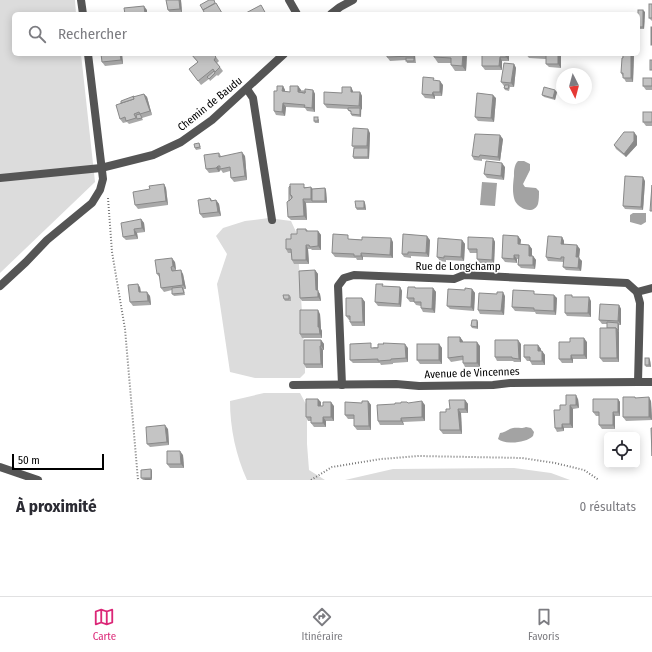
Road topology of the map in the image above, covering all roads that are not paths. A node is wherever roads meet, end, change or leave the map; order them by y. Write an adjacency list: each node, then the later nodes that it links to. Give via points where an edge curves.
1 (81, 0): 4 (street)
2 (289, 0): 5 (street)
3 (353, 0): 6 (street)
4 (83, 12)
5 (296, 12)
6 (334, 12)
7 (88, 56): 10 (street)
8 (282, 56): 9 (street, Chemin de Baudu)
9 (247, 89): 10 (street, Chemin de Baudu, via 212,120 181,142 153,155); 12 (street, via 253,98)
10 (101, 168): 11 (street, Chemin de Baudu); 13 (street, via 102,184 92,203 47,240)
11 (0, 178)
12 (272, 220)
13 (0, 286)
14 (652, 288): 15 (street)
15 (637, 292): 16 (street, via 640,303); 19 (street, Rue de Longchamp, via 627,283 464,275 454,279 354,275 344,278 338,286)
16 (638, 382): 17 (street, Avenue de Vincennes); 19 (street, Avenue de Vincennes)
17 (652, 382)
18 (293, 385): 19 (street, Avenue de Vincennes)
19 (342, 385)
20 (0, 467): 21 (street)
21 (38, 480)

